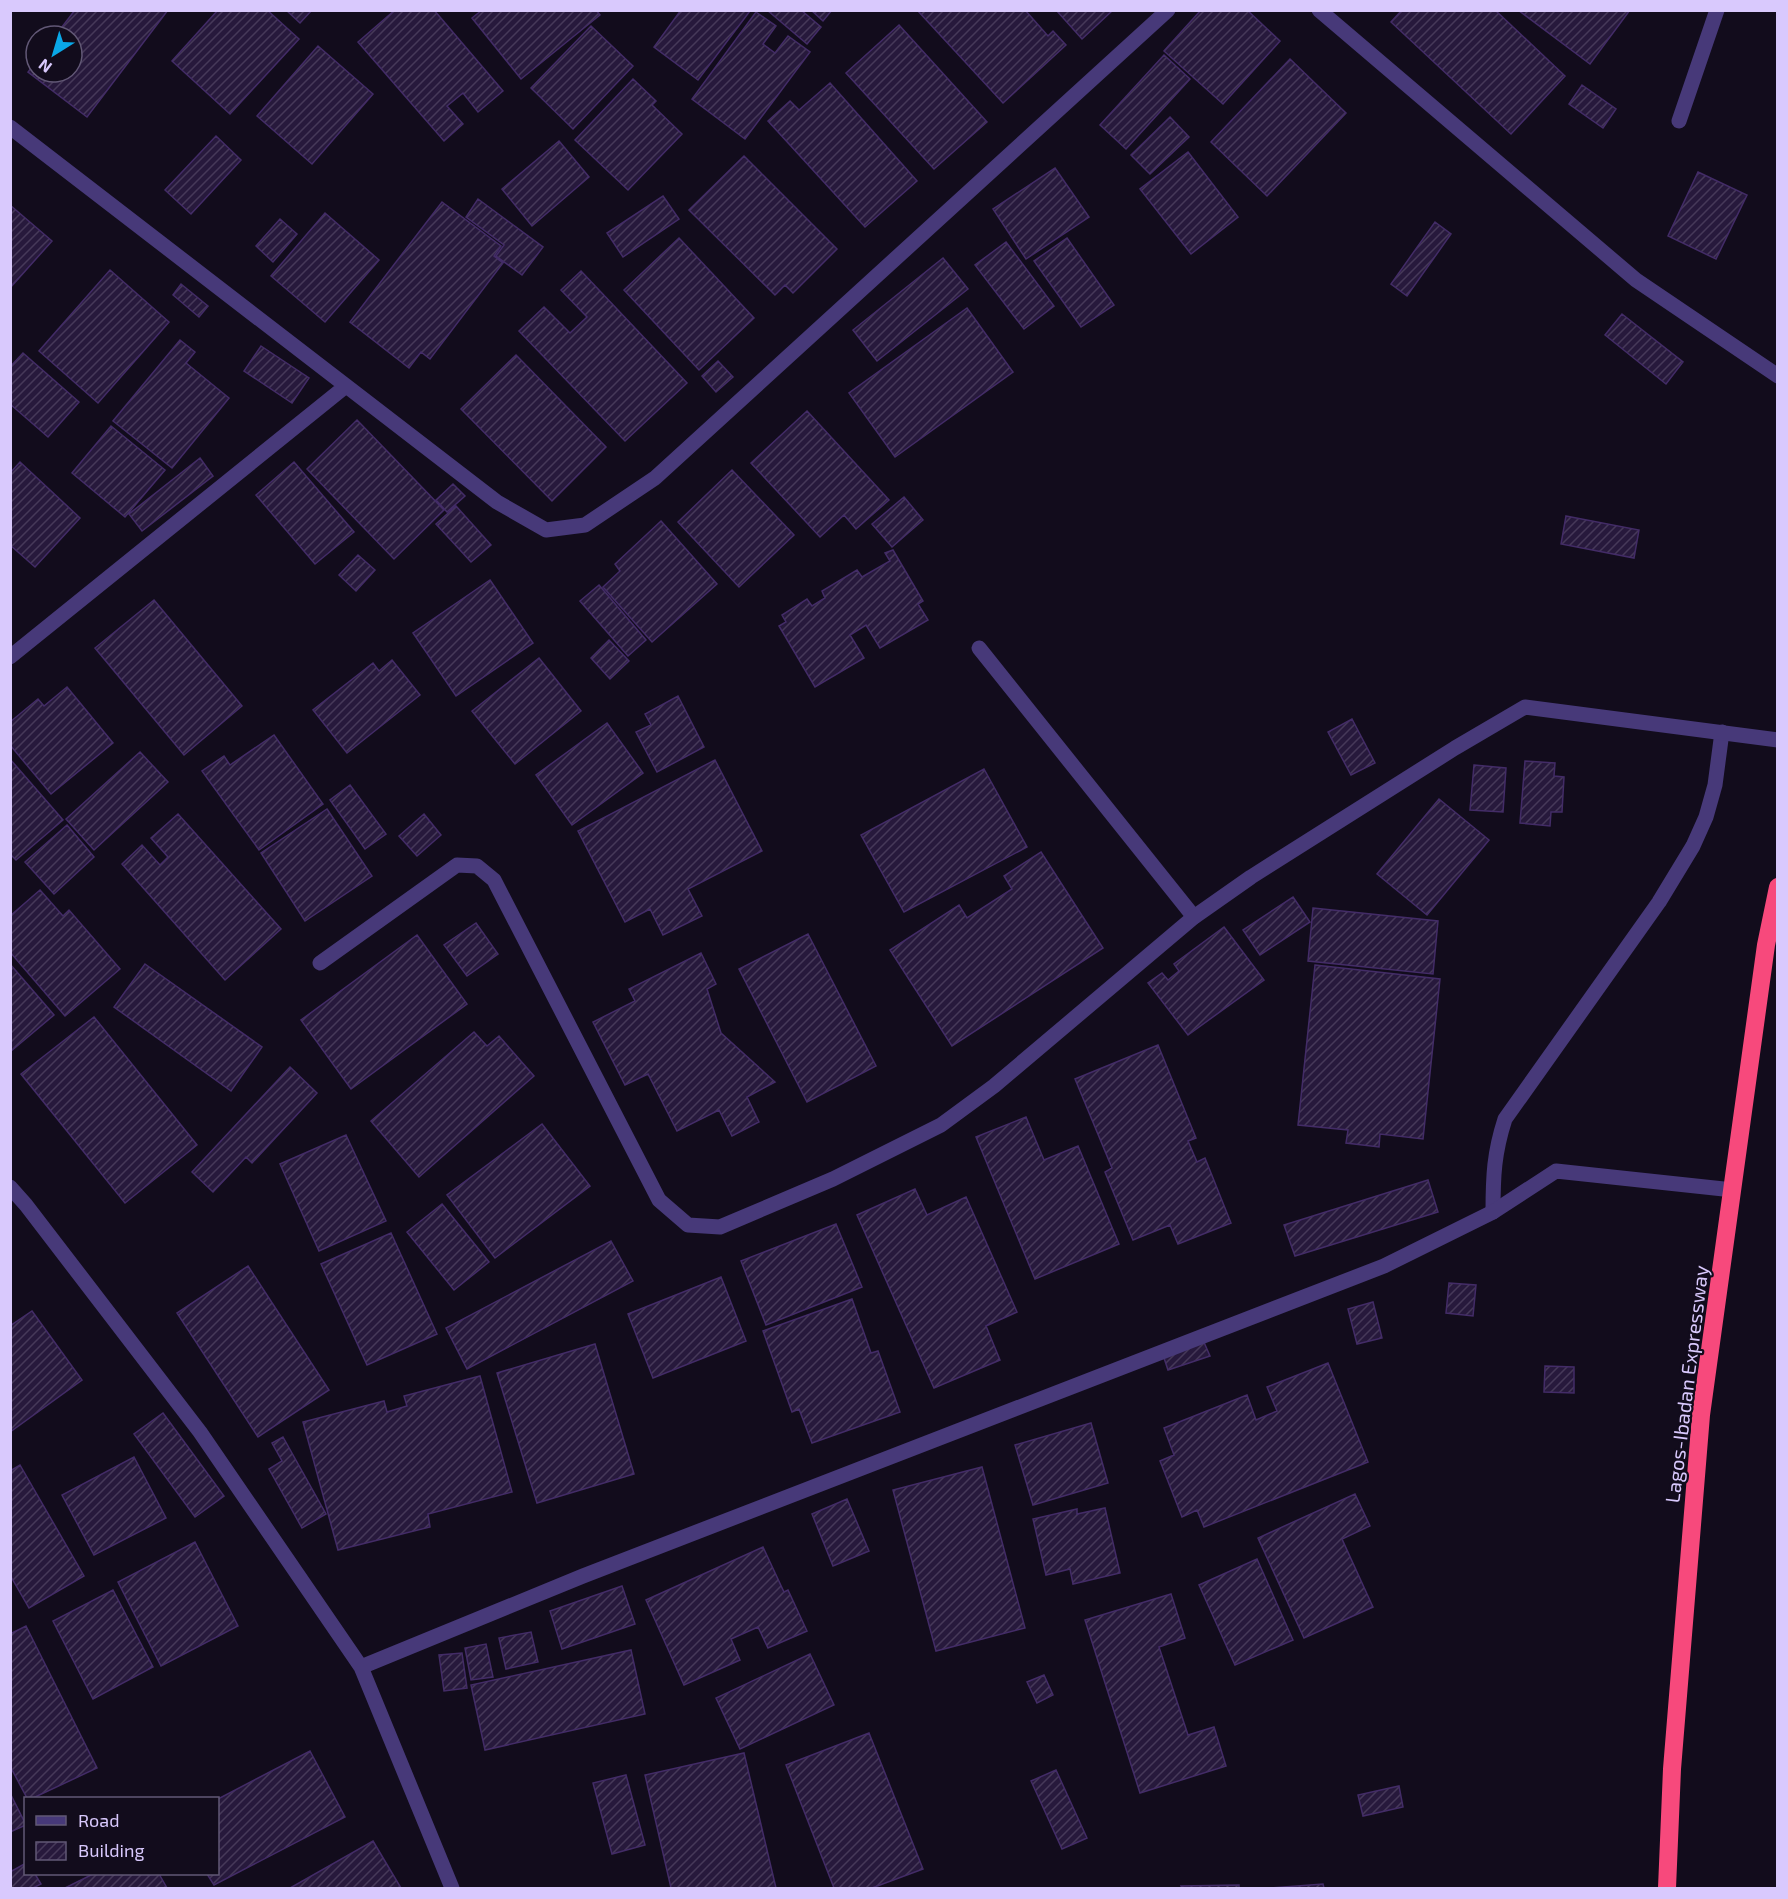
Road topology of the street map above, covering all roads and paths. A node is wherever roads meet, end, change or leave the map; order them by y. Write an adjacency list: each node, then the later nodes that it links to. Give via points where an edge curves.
1 (1168, 10): 7 (street, via 655,478 585,525 546,530 536,525 497,502)
2 (1319, 10): 6 (street, via 1636,280)
3 (1717, 10): 4 (street)
4 (1679, 121)
5 (10, 127): 7 (street)
6 (1778, 376)
7 (346, 386): 9 (street)
8 (979, 648): 13 (street)
9 (10, 657)
10 (1722, 732): 11 (street); 13 (street, via 1525,706 1251,877); 17 (street, via 1715,785 1693,846 1659,902 1506,1119 1493,1167)
11 (1778, 740)
12 (1778, 887): 16 (highway, Lagos-Ibadan Expressway, via 1766,945)
13 (1194, 917): 14 (street, via 994,1086 941,1125 833,1179 720,1227 688,1225 659,1200 494,880 477,866 457,865)
14 (320, 963)
15 (10, 1187): 18 (street, via 200,1432)
16 (1733, 1190): 17 (street, via 1556,1171); 20 (highway, Lagos-Ibadan Expressway, via 1701,1415 1672,1769)
17 (1493, 1212): 18 (street, via 1384,1266 626,1558)
18 (361, 1668): 19 (street)
19 (452, 1888)
20 (1667, 1888)

